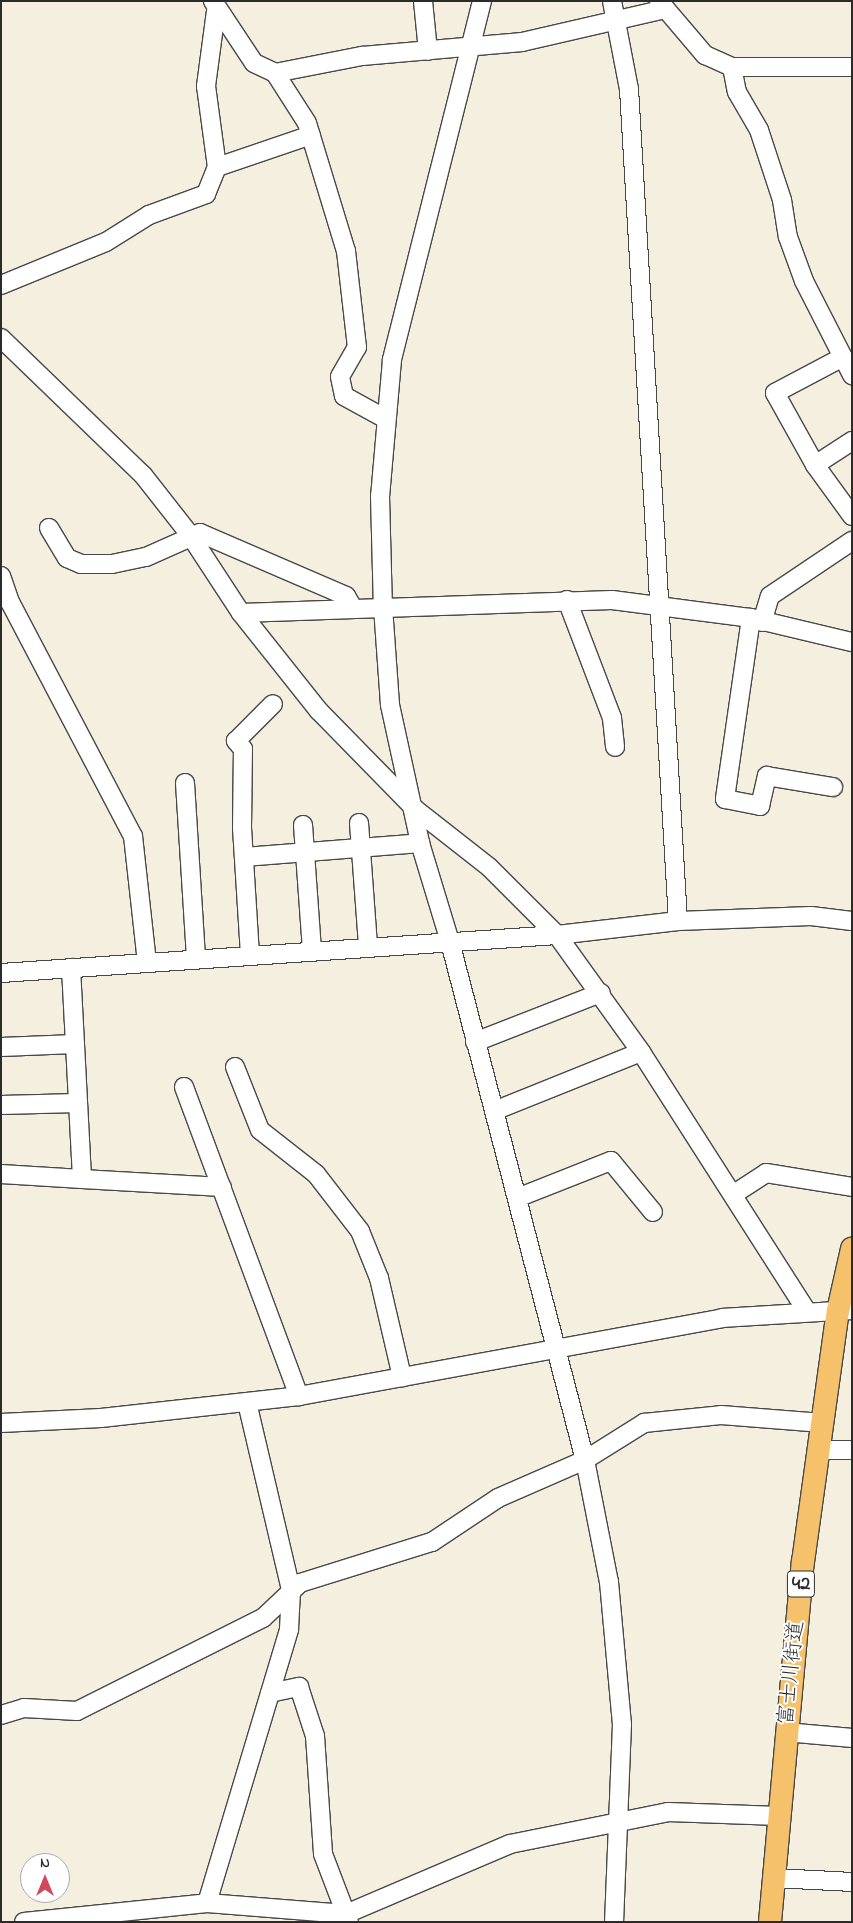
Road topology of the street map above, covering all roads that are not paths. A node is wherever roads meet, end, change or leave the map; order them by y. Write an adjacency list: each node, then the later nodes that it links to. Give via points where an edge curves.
1 (423, 1): 8 (street)
2 (482, 1): 7 (street)
3 (612, 1): 6 (street)
4 (662, 5): 6 (street); 9 (street, via 705,55)
5 (214, 6): 11 (street, via 254,63); 13 (street, via 206,86)
6 (617, 19): 7 (street); 27 (street, via 629,88)
7 (471, 49): 8 (street); 18 (street, via 405,297)
8 (428, 51): 11 (street, via 362,56)
9 (732, 67): 10 (street); 16 (street, via 737,92 758,130 782,200 788,237 804,281)
10 (852, 67)
11 (275, 73): 12 (street)
12 (311, 135): 13 (street); 18 (street, via 346,251 352,297 357,347 340,378 344,396)
13 (217, 167): 14 (street, via 206,194 149,215 106,242)
14 (1, 285)
15 (1, 338): 23 (street, via 143,475)
16 (842, 357): 17 (street); 20 (street, via 775,393)
17 (852, 375)
18 (386, 419): 28 (street, via 380,496)
19 (852, 441): 20 (street)
20 (815, 465): 21 (street)
21 (852, 516)
22 (49, 528): 23 (street, via 67,558 81,564 112,564 146,557)
23 (190, 535): 29 (street, via 200,533 346,596); 30 (street)
24 (852, 541): 31 (street, via 770,596)
25 (1, 576): 52 (street, via 10,602 133,836)
26 (567, 600): 27 (street); 28 (street); 34 (street, via 612,718)
27 (658, 605): 31 (street); 44 (street)
28 (383, 607): 29 (street); 37 (street, via 390,705)
29 (353, 608): 30 (street)
30 (240, 613): 37 (street, via 319,711)
31 (757, 620): 32 (street); 36 (street, via 725,799 760,806 767,776)
32 (852, 642)
33 (273, 704): 43 (street, via 236,741 242,749)
34 (615, 748)
35 (185, 783): 51 (street)
36 (833, 787)
37 (415, 809): 40 (street); 46 (street, via 495,872)
38 (359, 823): 41 (street)
39 (303, 825): 42 (street)
40 (420, 843): 41 (street); 47 (street)
41 (361, 848): 42 (street); 48 (street)
42 (305, 852): 43 (street); 49 (street)
43 (244, 857): 50 (street)
44 (678, 921): 45 (street, via 811,916); 46 (street)
45 (852, 921)
46 (556, 935): 47 (street); 55 (street)
47 (450, 942): 48 (street); 56 (street)
48 (368, 947): 49 (street)
49 (312, 951): 50 (street)
50 (250, 955): 51 (street)
51 (196, 959): 52 (street)
52 (146, 962): 53 (street)
53 (71, 968): 54 (street); 57 (street)
54 (1, 973)
55 (601, 993): 56 (street); 59 (street)
56 (475, 1042): 64 (street)
57 (75, 1044): 58 (street); 62 (street)
58 (1, 1047)
59 (640, 1052): 64 (street); 69 (street)
60 (236, 1067): 76 (street, via 260,1130 316,1174 360,1231 383,1293)
61 (184, 1087): 67 (street)
62 (78, 1103): 63 (street); 66 (street)
63 (1, 1105)
64 (494, 1111): 70 (street)
65 (1, 1174): 66 (street)
66 (82, 1179): 67 (street)
67 (222, 1187): 77 (street)
68 (852, 1187): 69 (street, via 766,1172)
69 (734, 1194): 74 (street)
70 (516, 1198): 71 (street, via 610,1162); 75 (street)
71 (652, 1212)
72 (852, 1249): 73 (main road, 富士川街道 / 42)
73 (845, 1311): 74 (street); 80 (main road, 富士川街道 / 42)
74 (807, 1312): 75 (street, via 722,1318)
75 (554, 1350): 76 (street); 83 (street)
76 (402, 1377): 77 (street)
77 (299, 1396): 78 (street)
78 (247, 1402): 79 (street); 84 (street)
79 (1, 1422)
80 (823, 1422): 81 (main road, 富士川街道 / 42); 83 (street, via 721,1415 664,1418 644,1423)
81 (819, 1450): 82 (street); 87 (main road, 富士川街道 / 42)
82 (852, 1450)
83 (585, 1460): 84 (street, via 498,1498 432,1542 300,1583); 90 (street, via 609,1582 622,1724)
84 (291, 1590): 85 (street, via 289,1629); 86 (street, via 263,1618 77,1711 24,1708)
85 (270, 1692): 93 (street); 94 (street, via 300,1687 315,1736 323,1854)
86 (1, 1715)
87 (786, 1732): 88 (street); 89 (main road, 富士川街道 / 42)
88 (852, 1738)
89 (778, 1816): 90 (street, via 668,1812); 91 (main road, 富士川街道 / 42)
90 (620, 1820): 94 (street, via 510,1844); 96 (street)
91 (774, 1878): 92 (street); 97 (main road, 富士川街道 / 42)
92 (852, 1882)
93 (207, 1903): 94 (street); 95 (street)
94 (348, 1918)
95 (24, 1922)
96 (614, 1922)
97 (770, 1922)

